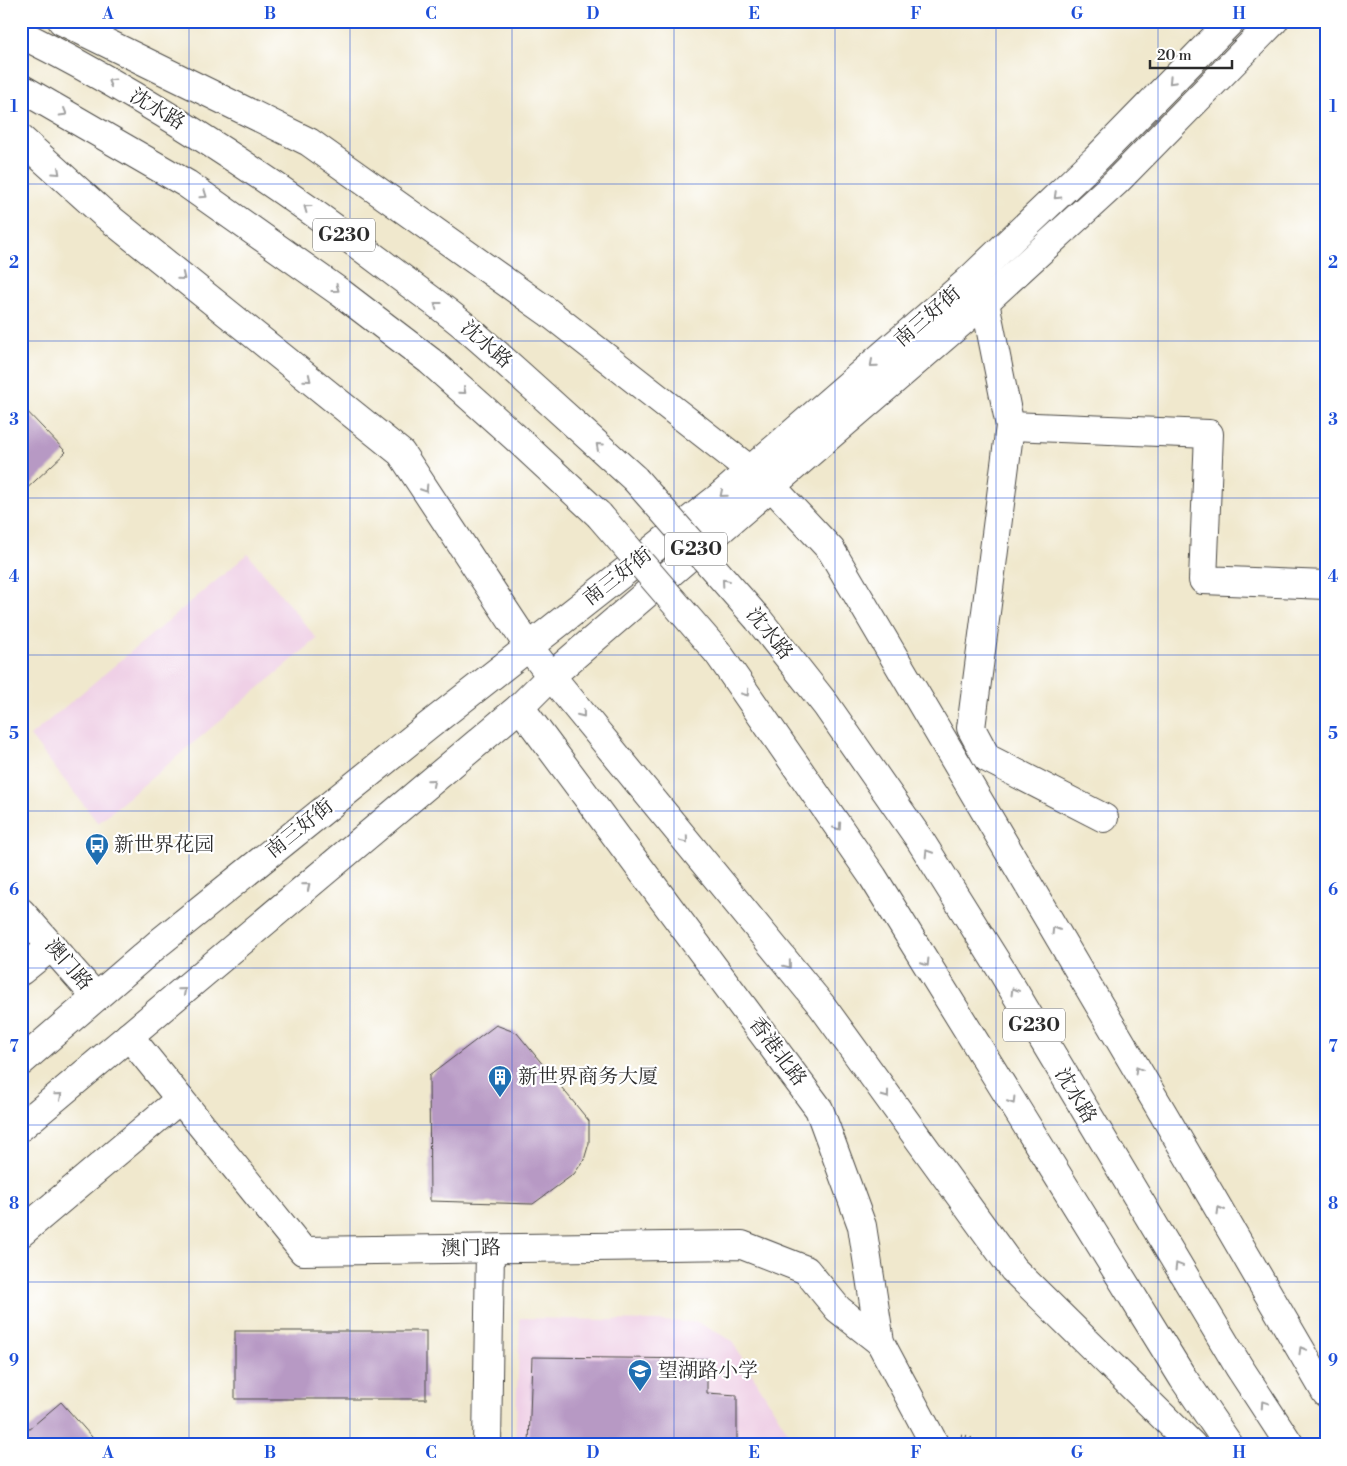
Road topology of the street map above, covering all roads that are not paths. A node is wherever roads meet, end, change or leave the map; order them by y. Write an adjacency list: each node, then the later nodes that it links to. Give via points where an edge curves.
1 (62, 21): 9 (main road, via 309,142 548,312)
2 (1231, 21): 9 (main road, 南三好街, one-way to 9, via 1095,160 967,282)
3 (1274, 21): 7 (main road, via 1116,182)
4 (21, 34): 32 (main road, 沈水路 / G230, one-way to 4, bridge, via 1234,1359 920,840 826,705 758,619 635,479 466,327 355,242 260,174 152,105)
5 (21, 88): 31 (main road, G230, one-way to 31, bridge, via 187,184 341,293 430,362 599,515 718,652 872,877 1183,1378)
6 (21, 139): 12 (main road, one-way to 12, via 103,213 401,453)
7 (985, 302): 8 (main road); 10 (main road)
8 (1010, 426): 11 (main road, via 1209,434 1203,580); 15 (main road, via 971,728 988,758)
9 (750, 471): 10 (main road); 12 (main road, 南三好街, one-way to 12)
10 (772, 487): 13 (main road); 27 (main road, one-way to 10, via 831,550)
11 (1326, 584)
12 (529, 647): 13 (main road); 19 (main road, 南三好街)
13 (551, 676): 14 (main road); 30 (main road, one-way to 30, via 822,1006 1013,1269)
14 (520, 707): 20 (main road, one-way to 14); 26 (main road, 香港北路, via 819,1109 862,1226)
15 (1104, 818)
16 (21, 912): 17 (main road, 澳门路)
17 (52, 946): 18 (main road); 19 (main road, 澳门路)
18 (21, 971)
19 (96, 997): 21 (main road, 南三好街)
20 (129, 1036): 22 (main road, 澳门路); 23 (main road, one-way to 20)
21 (21, 1062)
22 (180, 1099): 24 (main road); 25 (main road, 澳门路, via 303,1251)
23 (21, 1127)
24 (21, 1234)
25 (490, 1249): 26 (main road, 澳门路, via 742,1245 806,1270 838,1309); 28 (main road)
26 (880, 1342): 29 (main road, 香港北路)
27 (1325, 1385)
28 (487, 1445)
29 (935, 1445)
30 (1192, 1445)
31 (1229, 1445)
32 (1290, 1445)

